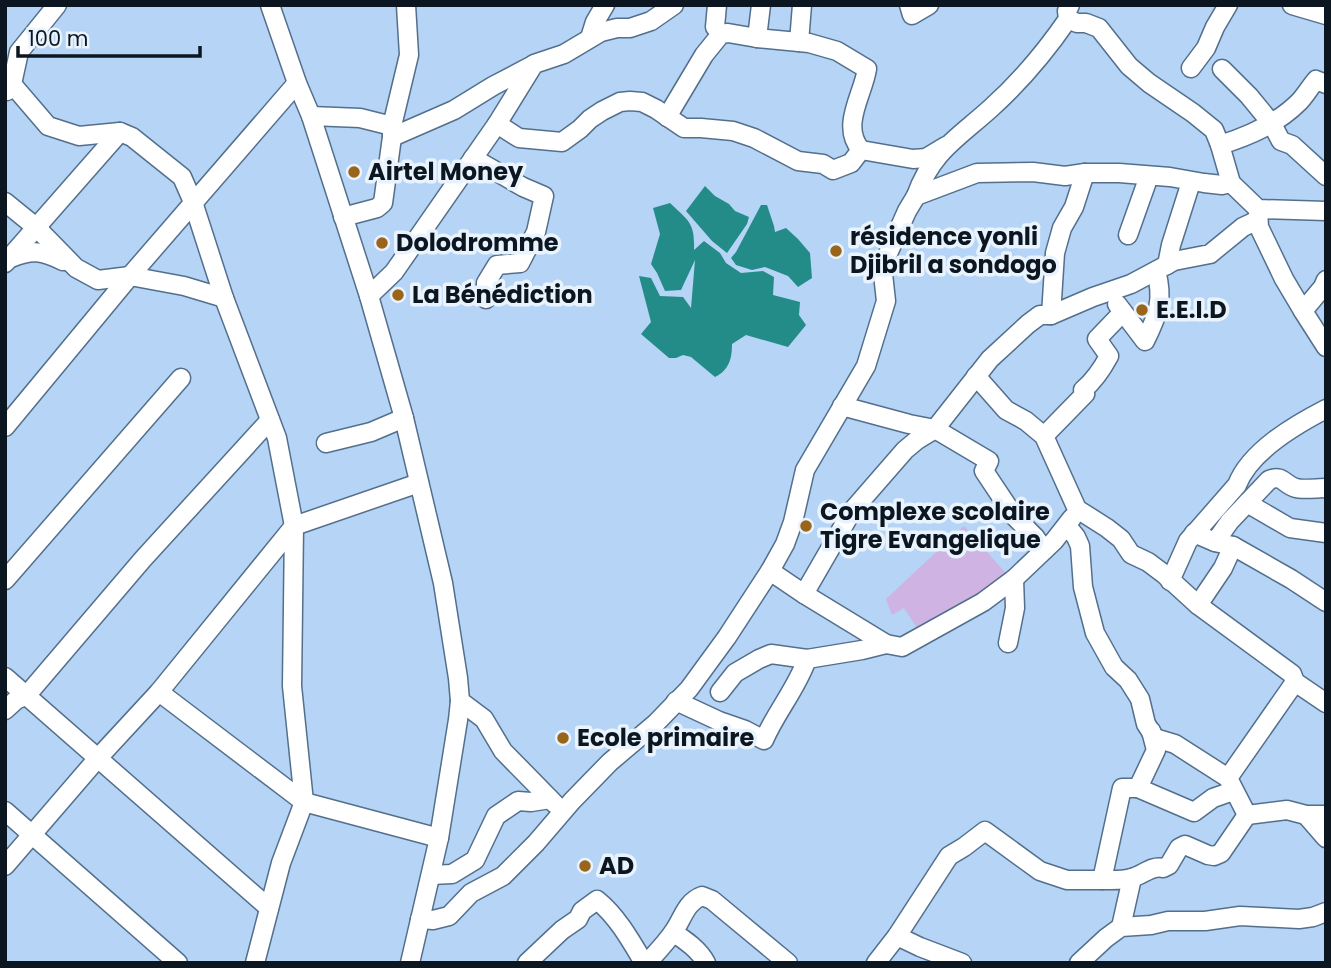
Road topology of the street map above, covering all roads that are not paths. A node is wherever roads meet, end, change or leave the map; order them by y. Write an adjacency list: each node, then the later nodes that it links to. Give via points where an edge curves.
1 (57, 5): 24 (street, via 19,52)
2 (270, 5): 22 (street)
3 (405, 5): 30 (street, via 408,55)
4 (605, 5): 16 (street)
5 (674, 5): 16 (street, via 639,26 608,29)
6 (717, 5): 15 (street, via 715,27)
7 (761, 5): 17 (street)
8 (802, 5): 18 (street)
9 (909, 5): 10 (street, via 912,15)
10 (929, 5)
11 (1228, 5): 20 (street)
12 (1292, 5): 14 (street)
13 (1069, 12): 31 (street, via 1077,23 1099,28 1129,66 1214,130); 32 (street, via 1049,47 1020,81)
14 (1326, 15)
15 (721, 34): 17 (street); 26 (street)
16 (590, 37): 19 (street, via 564,54)
17 (757, 38): 18 (street)
18 (799, 41): 33 (street, via 837,51 867,69 854,108 852,133)
19 (534, 64): 27 (street); 30 (street, via 454,110)
20 (1191, 68)
21 (1222, 69): 28 (street)
22 (297, 83): 25 (street); 42 (street)
23 (1326, 84): 28 (street, via 1316,80 1298,103)
24 (7, 86): 29 (street, via 48,126 79,136)
25 (310, 116): 30 (street, via 360,118); 45 (street)
26 (667, 117): 27 (street, via 642,102 620,102 562,142 519,138); 33 (street, via 684,128 733,131 798,161 833,170 851,163)
27 (497, 124): 34 (street)
28 (1272, 124): 31 (street); 37 (street, via 1281,141 1292,145)
29 (120, 132): 42 (street, via 182,177); 46 (street)
30 (392, 132): 45 (street, via 383,203)
31 (1220, 145): 39 (street)
32 (946, 146): 33 (street, via 926,158 913,159); 40 (street, via 922,177)
33 (861, 150)
34 (473, 158): 54 (street, via 394,272); 56 (street, via 544,196 536,232 520,263 497,265 486,283)
35 (1085, 173): 36 (street); 40 (street, via 977,173); 59 (street, via 1055,253)
36 (1149, 176): 38 (street); 47 (street)
37 (1326, 176)
38 (1191, 182): 39 (street); 50 (street)
39 (1231, 183): 44 (street)
40 (916, 196): 63 (street, via 886,258 886,301 866,366)
41 (5, 202): 46 (street)
42 (193, 202): 51 (street); 55 (street)
43 (1326, 211): 44 (street)
44 (1258, 215): 50 (street, via 1210,254); 57 (street, via 1259,227)
45 (343, 217): 54 (street)
46 (37, 228): 48 (street); 49 (street)
47 (1128, 235)
48 (8, 261): 49 (street, via 25,252 44,252)
49 (76, 268): 51 (street, via 98,280)
50 (1162, 268): 53 (street); 58 (street, via 1160,304 1145,341)
51 (130, 276): 55 (street); 67 (street)
52 (1326, 280): 57 (street)
53 (1108, 292): 58 (street); 59 (street)
54 (369, 296): 65 (street)
55 (224, 298): 66 (street)
56 (486, 299)
57 (1303, 311): 60 (street)
58 (1123, 312): 69 (street, via 1097,339 1109,356 1099,374 1083,390 1086,394)
59 (1051, 315): 61 (street, via 1040,315 1028,324)
60 (1326, 346)
61 (976, 376): 68 (street); 69 (street, via 1006,410)
62 (181, 379): 84 (street)
63 (842, 406): 68 (street); 82 (street, via 805,470 793,522)
64 (1326, 409): 77 (street, via 1259,454)
65 (404, 418): 70 (street); 71 (street)
66 (270, 420): 75 (street); 96 (street)
67 (5, 427)
68 (935, 429): 81 (street, via 989,461 984,471); 86 (street, via 905,450 852,511)
69 (1044, 436): 74 (street)
70 (327, 443)
71 (419, 483): 75 (street); 97 (street, via 443,583)
72 (1326, 488): 73 (street, via 1296,488 1274,477)
73 (1247, 503): 78 (street, via 1290,528); 79 (street)
74 (1077, 509): 76 (street); 85 (street)
75 (295, 526): 94 (street); 105 (street, via 292,686)
76 (1067, 526): 81 (street); 101 (street, via 1080,546 1083,587 1095,634 1140,699)
77 (1194, 533): 79 (street); 85 (street)
78 (1326, 533)
79 (1214, 542): 80 (street)
80 (1233, 546): 87 (street); 88 (street)
81 (1044, 550): 83 (street)
82 (770, 571): 86 (street); 98 (street, via 727,637)
83 (1014, 579): 89 (street, via 1015,608); 90 (street, via 983,602 902,647)
84 (5, 580)
85 (1170, 581): 88 (street)
86 (804, 594): 90 (street)
87 (1323, 594)
88 (1198, 605): 93 (street, via 1292,674)
89 (1008, 642)
90 (886, 644): 91 (street)
91 (807, 659): 95 (street, via 772,654 735,673); 98 (street, via 764,740)
92 (5, 677): 96 (street)
93 (1295, 682): 99 (street); 103 (street)
94 (159, 692): 102 (street); 105 (street)
95 (720, 692)
96 (27, 695): 100 (street); 102 (street)
97 (460, 701): 106 (street, via 484,719 503,751); 112 (street)
98 (676, 701): 106 (street)
99 (1326, 704)
100 (5, 710)
101 (1151, 731): 103 (street, via 1155,738 1175,744); 104 (street, via 1156,750)
102 (98, 758): 111 (street); 118 (street)
103 (1230, 785): 104 (street, via 1194,811); 110 (street)
104 (1138, 788): 117 (street, via 1122,788)
105 (304, 802): 112 (street); 118 (street)
106 (556, 806): 115 (street, via 518,801 496,816 475,860 452,874); 120 (street, via 536,843 503,876 471,893 449,916)
107 (5, 811): 111 (street)
108 (1306, 815): 109 (street); 110 (street, via 1287,810); 113 (street)
109 (1326, 815)
110 (1247, 816): 116 (street, via 1221,853 1208,855 1185,845 1169,865)
111 (33, 833): 114 (street); 124 (street)
112 (439, 838): 115 (street)
113 (1326, 838)
114 (5, 866)
115 (431, 875): 120 (street)
116 (1132, 878): 117 (street); 121 (street)
117 (1102, 880): 123 (street, via 1067,880 1040,871 985,831 949,856)
118 (269, 908): 125 (street)
119 (1326, 912): 121 (street, via 1299,919 1240,916)
120 (421, 919): 126 (street)
121 (1121, 927): 133 (street)
122 (673, 933): 128 (street); 129 (street); 130 (street, via 688,906 702,895)
123 (897, 936): 131 (street); 132 (street)
124 (178, 963)
125 (255, 963)
126 (410, 963)
127 (527, 963): 128 (street, via 597,900)
128 (645, 963)
129 (706, 963)
130 (788, 963)
131 (876, 963)
132 (962, 963)
133 (1079, 963)

